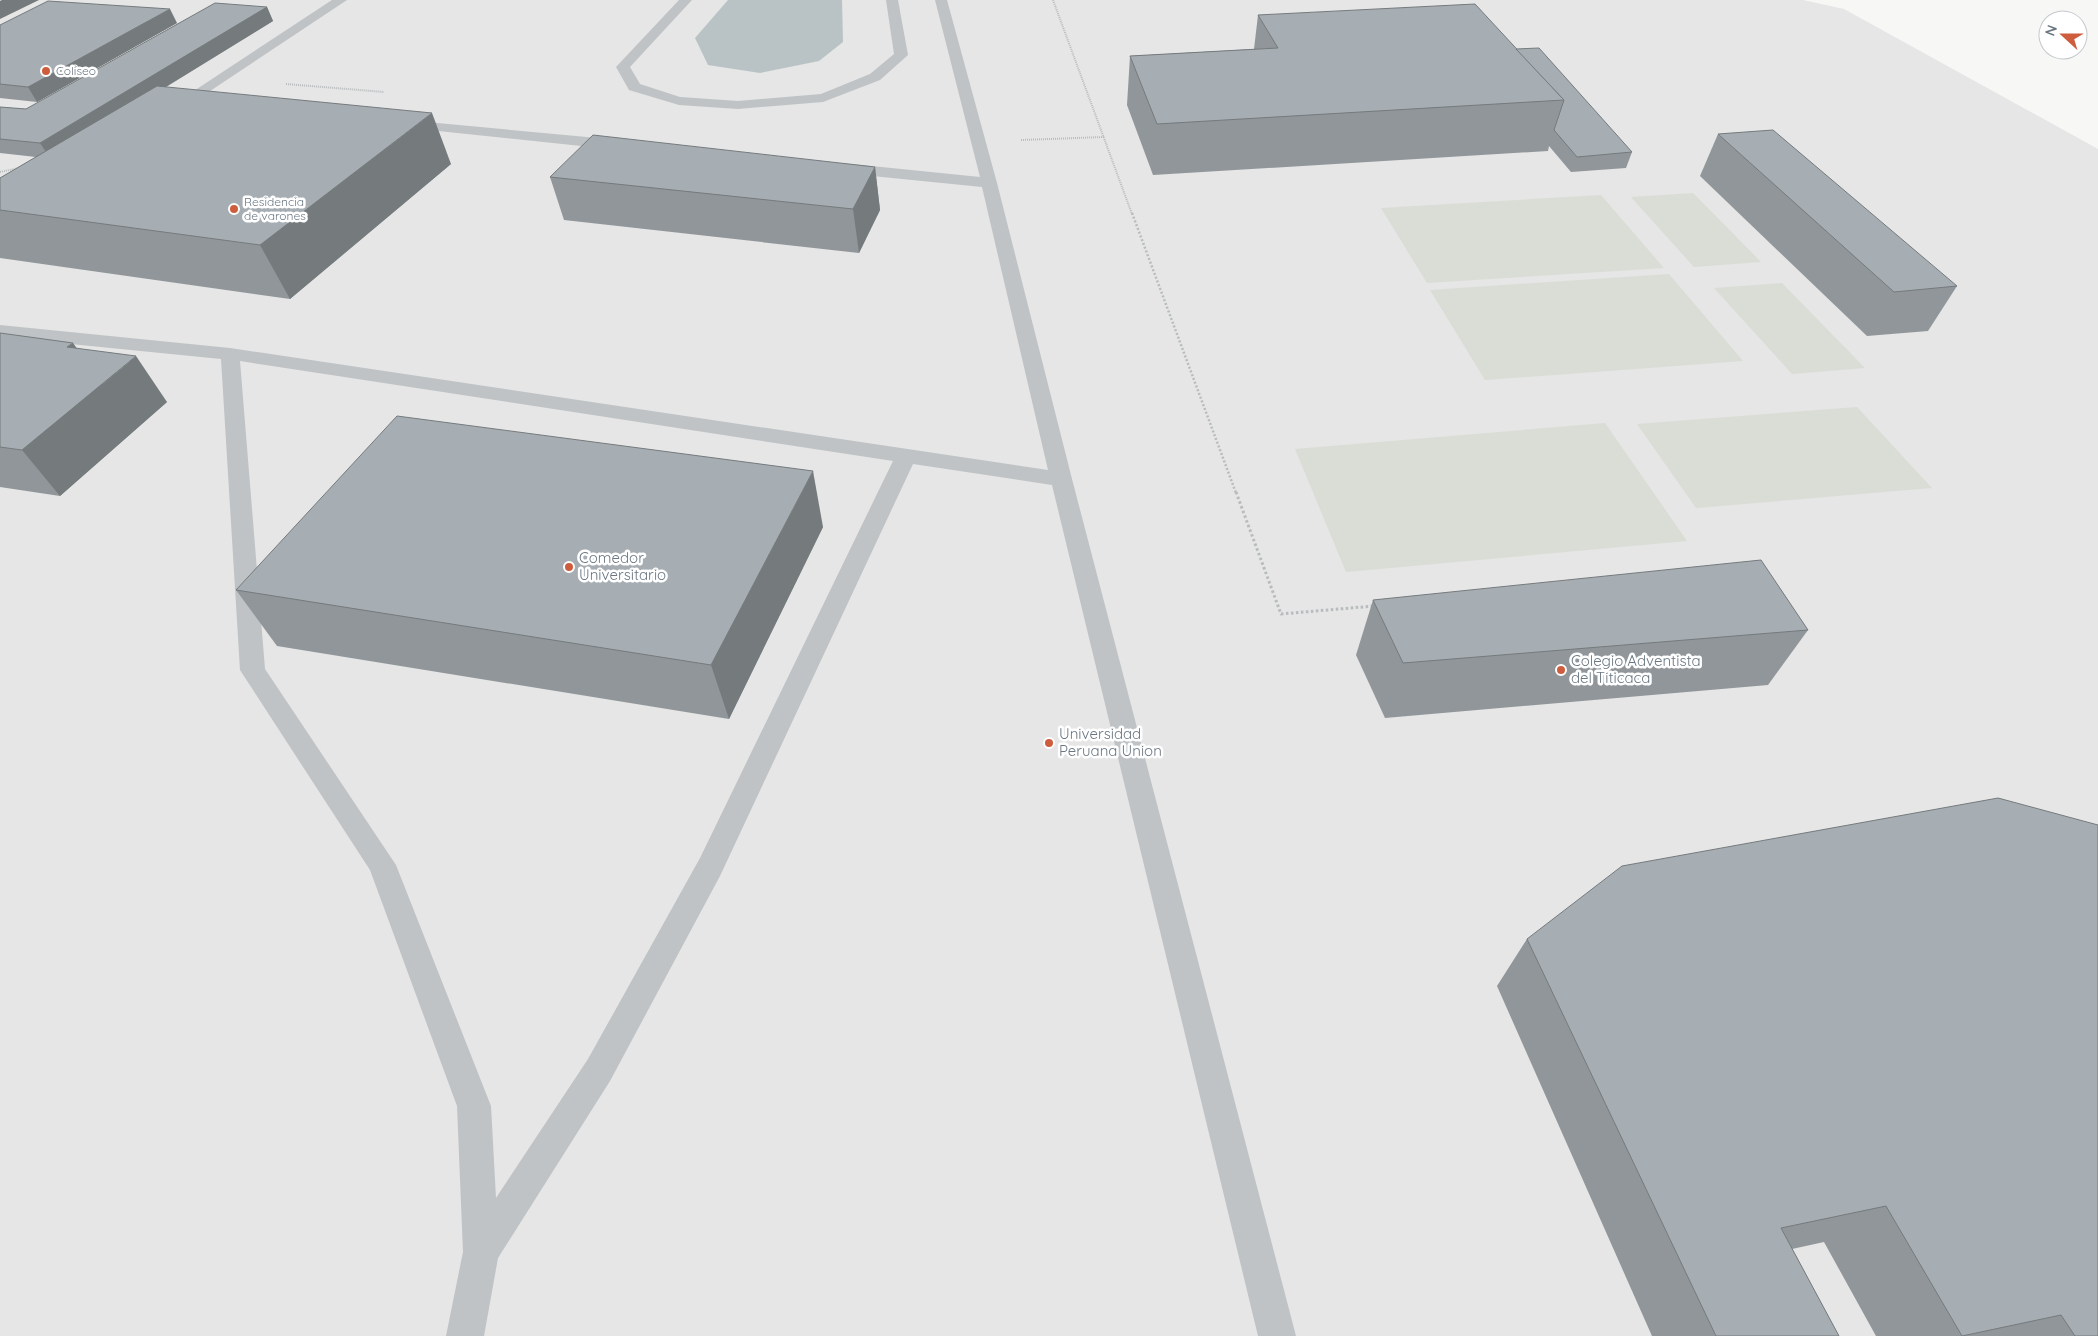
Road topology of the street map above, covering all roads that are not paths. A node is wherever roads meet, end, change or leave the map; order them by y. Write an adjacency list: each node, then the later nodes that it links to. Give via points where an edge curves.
1 (341, 0): 5 (lane)
2 (686, 0): 3 (lane, via 623,67 634,87 679,101 738,105 823,98 875,77 901,55)
3 (892, 0)
4 (941, 0): 11 (lane)
5 (186, 102): 6 (lane); 7 (lane)
6 (206, 104)
7 (162, 117)
8 (394, 123): 9 (lane)
9 (632, 147)
10 (830, 167): 11 (lane)
11 (989, 183): 15 (lane)
12 (0, 331): 13 (lane)
13 (230, 354): 14 (lane); 16 (lane, via 253,670 382,865 474,1106)
14 (906, 456): 15 (lane); 16 (lane, via 710,867 599,1070)
15 (1060, 479): 18 (lane)
16 (481, 1252): 17 (lane)
17 (465, 1336)
18 (1277, 1336)

